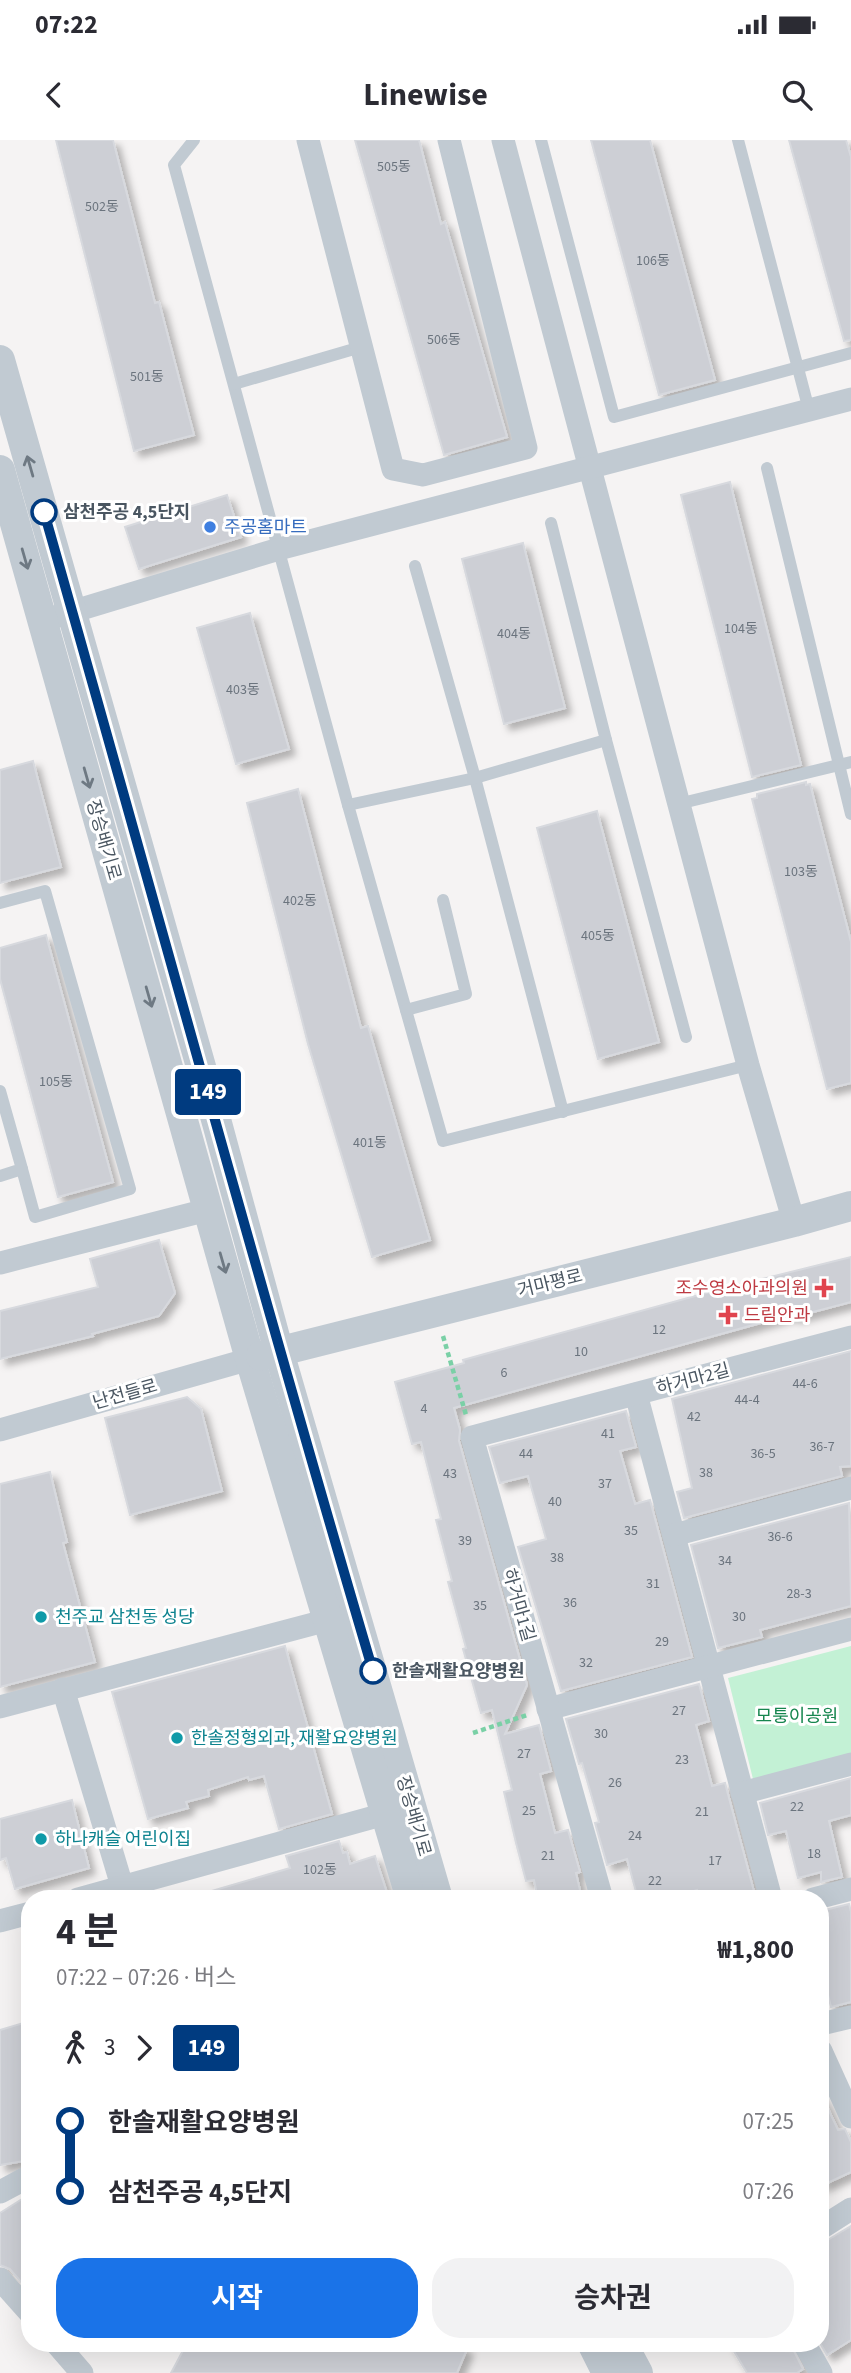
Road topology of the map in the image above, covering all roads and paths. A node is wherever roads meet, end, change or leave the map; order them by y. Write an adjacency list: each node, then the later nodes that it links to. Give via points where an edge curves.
1 (194, 140): 11 (lane, via 174,165)
2 (308, 140): 7 (street)
3 (449, 140): 7 (street, via 526,447 423,475 393,468)
4 (503, 140): 14 (street)
5 (541, 140): 10 (lane, via 614,417)
6 (738, 140): 10 (lane)
7 (361, 347): 11 (lane)
8 (851, 353): 10 (lane)
9 (0, 360): 20 (street, 장승배기로, one-way to 9)
10 (798, 367): 13 (lane)
11 (234, 384): 18 (lane)
12 (851, 399): 13 (street)
13 (810, 410): 14 (street)
14 (589, 468): 18 (street); 25 (street)
15 (767, 468): 23 (lane)
16 (0, 470): 21 (street, 장승배기로, one-way to 21)
17 (551, 523): 22 (lane)
18 (279, 550): 20 (street); 26 (lane)
19 (415, 566): 24 (lane)
20 (72, 612): 21 (street); 43 (street, 장승배기로)
21 (42, 621): 38 (street, 장승배기로, one-way to 38)
22 (606, 740): 24 (lane); 31 (lane)
23 (844, 764): 25 (lane); 27 (lane)
24 (475, 778): 26 (lane); 34 (lane)
25 (678, 804): 32 (street)
26 (348, 805): 30 (lane)
27 (851, 814)
28 (443, 900): 30 (lane, via 466,994)
29 (0, 903): 35 (lane, via 45,891 130,1189 35,1217)
30 (406, 1010): 34 (lane, via 443,1141)
31 (686, 1037)
32 (748, 1065): 34 (lane); 39 (street)
33 (0, 1091): 35 (lane)
34 (563, 1112)
35 (22, 1169): 36 (lane)
36 (0, 1176)
37 (851, 1206): 39 (street, 거마평로)
38 (207, 1210): 40 (street); 44 (street, 장승배기로, one-way to 44)
39 (794, 1222): 41 (street, 거마평로)
40 (0, 1264)
41 (436, 1312): 43 (street, 거마평로); 47 (path)
42 (851, 1337): 45 (street, 하거마2길)
43 (279, 1352): 44 (street, 거마평로); 64 (street, 장승배기로)
44 (250, 1359): 46 (street, 난전들로); 50 (street, 장승배기로)
45 (636, 1394): 47 (street); 49 (street, 하거마2길)
46 (0, 1430)
47 (472, 1437): 55 (street, 하거마1길)
48 (851, 1488): 49 (street)
49 (674, 1535): 52 (street, 하거마2길)
50 (328, 1620): 53 (street); 59 (street, 장승배기로)
51 (851, 1629): 52 (street)
52 (709, 1667): 55 (street); 58 (street, 하거마2길)
53 (63, 1689): 54 (street); 60 (street)
54 (0, 1707)
55 (548, 1709): 56 (path); 65 (street, 하거마1길)
56 (473, 1733)
57 (851, 1764): 58 (street)
58 (742, 1793): 66 (street, 하거마2길)
59 (385, 1814): 60 (street, 장승배기로); 63 (street, 장승배기로)
60 (122, 1886): 62 (street, 장승배기로)
61 (851, 1889): 67 (street)
62 (108, 1890)
63 (408, 1890)
64 (435, 1890)
65 (598, 1890)
66 (769, 1890)
67 (829, 1895)
68 (21, 1915): 69 (street)
69 (0, 1921)
70 (851, 2017): 71 (street)
71 (829, 2022)
72 (829, 2069): 73 (street)
73 (851, 2118)
74 (21, 2181): 75 (street)
75 (0, 2192)
76 (851, 2209): 77 (street)
77 (829, 2223)
78 (0, 2279): 79 (street)
79 (21, 2303)
80 (64, 2352): 82 (street)
81 (809, 2352): 83 (street)
82 (82, 2373)
83 (821, 2373)

